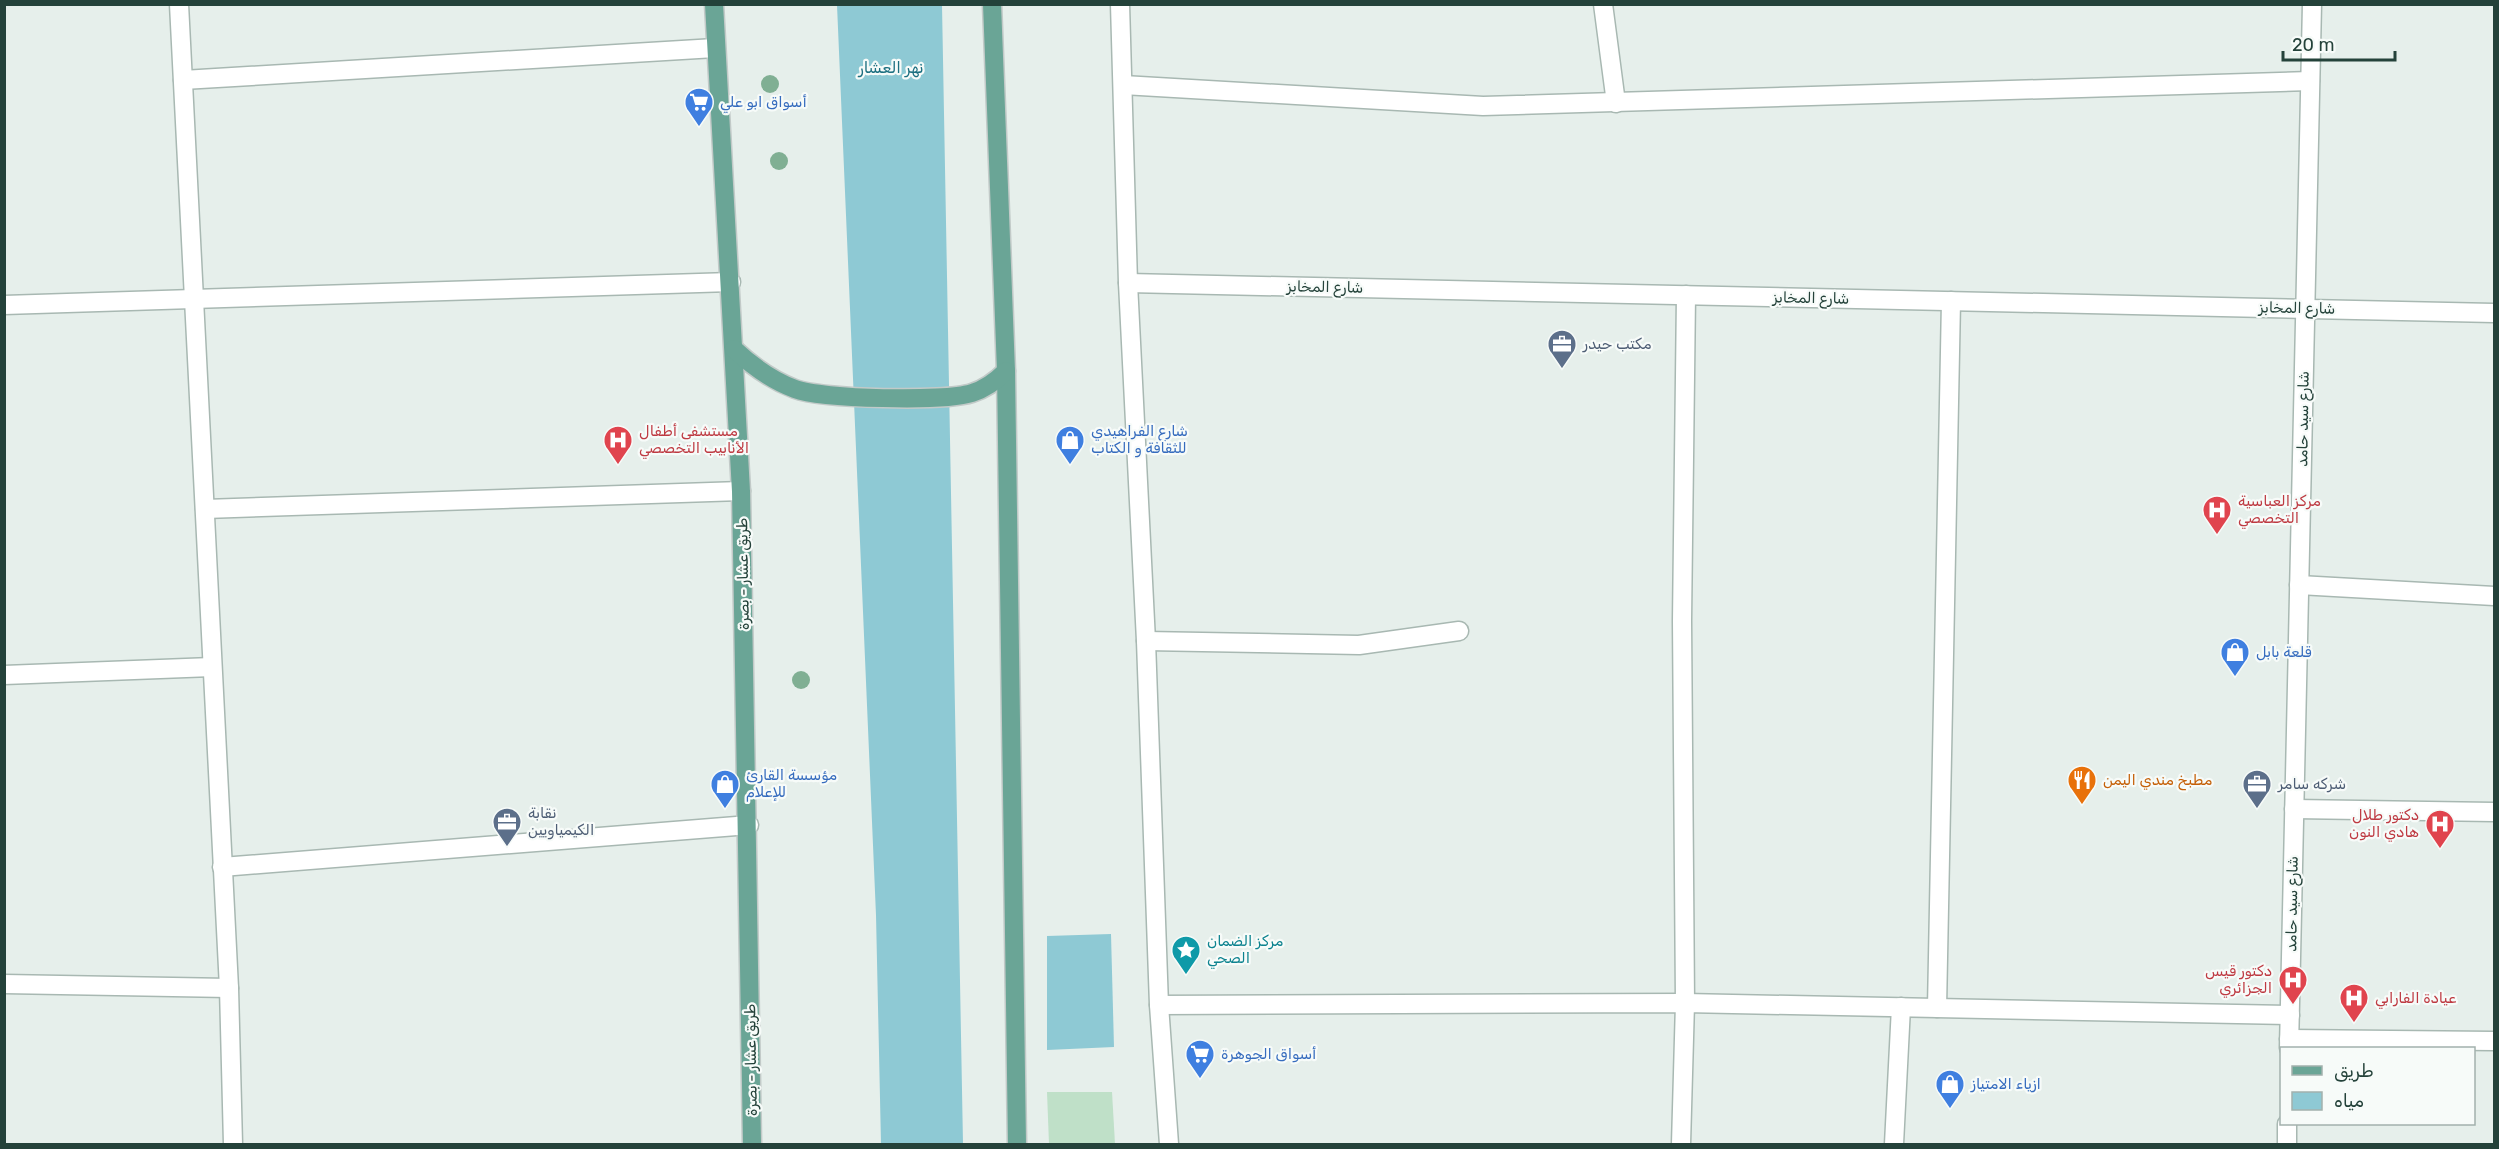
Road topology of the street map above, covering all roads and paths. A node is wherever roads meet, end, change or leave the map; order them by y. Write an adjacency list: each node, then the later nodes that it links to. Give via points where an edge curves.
1 (179, 4): 8 (street)
2 (714, 4): 7 (main road, طريق عشار - بصرة)
3 (992, 4): 21 (main road)
4 (1120, 4): 10 (street)
5 (1603, 4): 11 (street)
6 (2312, 4): 9 (street, شارع سيد حامد)
7 (715, 48): 8 (street); 12 (main road, طريق عشار - بصرة)
8 (183, 80): 15 (street)
9 (2310, 81): 11 (street); 18 (street, شارع سيد حامد)
10 (1123, 85): 11 (street, via 1483,106); 13 (street)
11 (1616, 103)
12 (731, 282): 15 (street); 20 (main road, طريق عشار - بصرة)
13 (1128, 283): 14 (street, شارع المخابز); 27 (street)
14 (1686, 295): 16 (street, شارع المخابز); 36 (street, via 1682,621)
15 (193, 299): 17 (street); 23 (street)
16 (1951, 301): 18 (street, شارع المخابز); 39 (street)
17 (4, 305)
18 (2305, 308): 19 (street, شارع المخابز); 24 (street, شارع سيد حامد)
19 (2494, 313)
20 (734, 349): 21 (main road, via 773,379 819,395 959,396 984,388); 22 (main road, طريق عشار - بصرة)
21 (1006, 371): 46 (main road)
22 (741, 491): 23 (street); 32 (main road, طريق عشار - بصرة)
23 (205, 509): 28 (street)
24 (2299, 585): 25 (street); 30 (street, شارع سيد حامد)
25 (2494, 596)
26 (1459, 631): 27 (street, via 1359,645)
27 (1146, 641): 37 (street)
28 (212, 667): 29 (street); 33 (street)
29 (4, 675)
30 (2294, 809): 31 (street); 40 (street, شارع سيد حامد)
31 (2494, 812)
32 (749, 825): 33 (street); 45 (main road, طريق عشار - بصرة)
33 (222, 867): 35 (street)
34 (4, 984): 35 (street)
35 (229, 988): 44 (street)
36 (1685, 1003): 37 (street); 38 (street); 48 (street)
37 (1159, 1005): 47 (street)
38 (1901, 1007): 39 (street); 49 (street)
39 (1937, 1008): 40 (street)
40 (2290, 1015): 42 (street, شارع سيد حامد)
41 (2494, 1041): 42 (street)
42 (2289, 1044)
43 (2288, 1125): 50 (street)
44 (233, 1144)
45 (753, 1144)
46 (1017, 1144)
47 (1169, 1144)
48 (1681, 1144)
49 (1894, 1144)
50 (2287, 1144)

